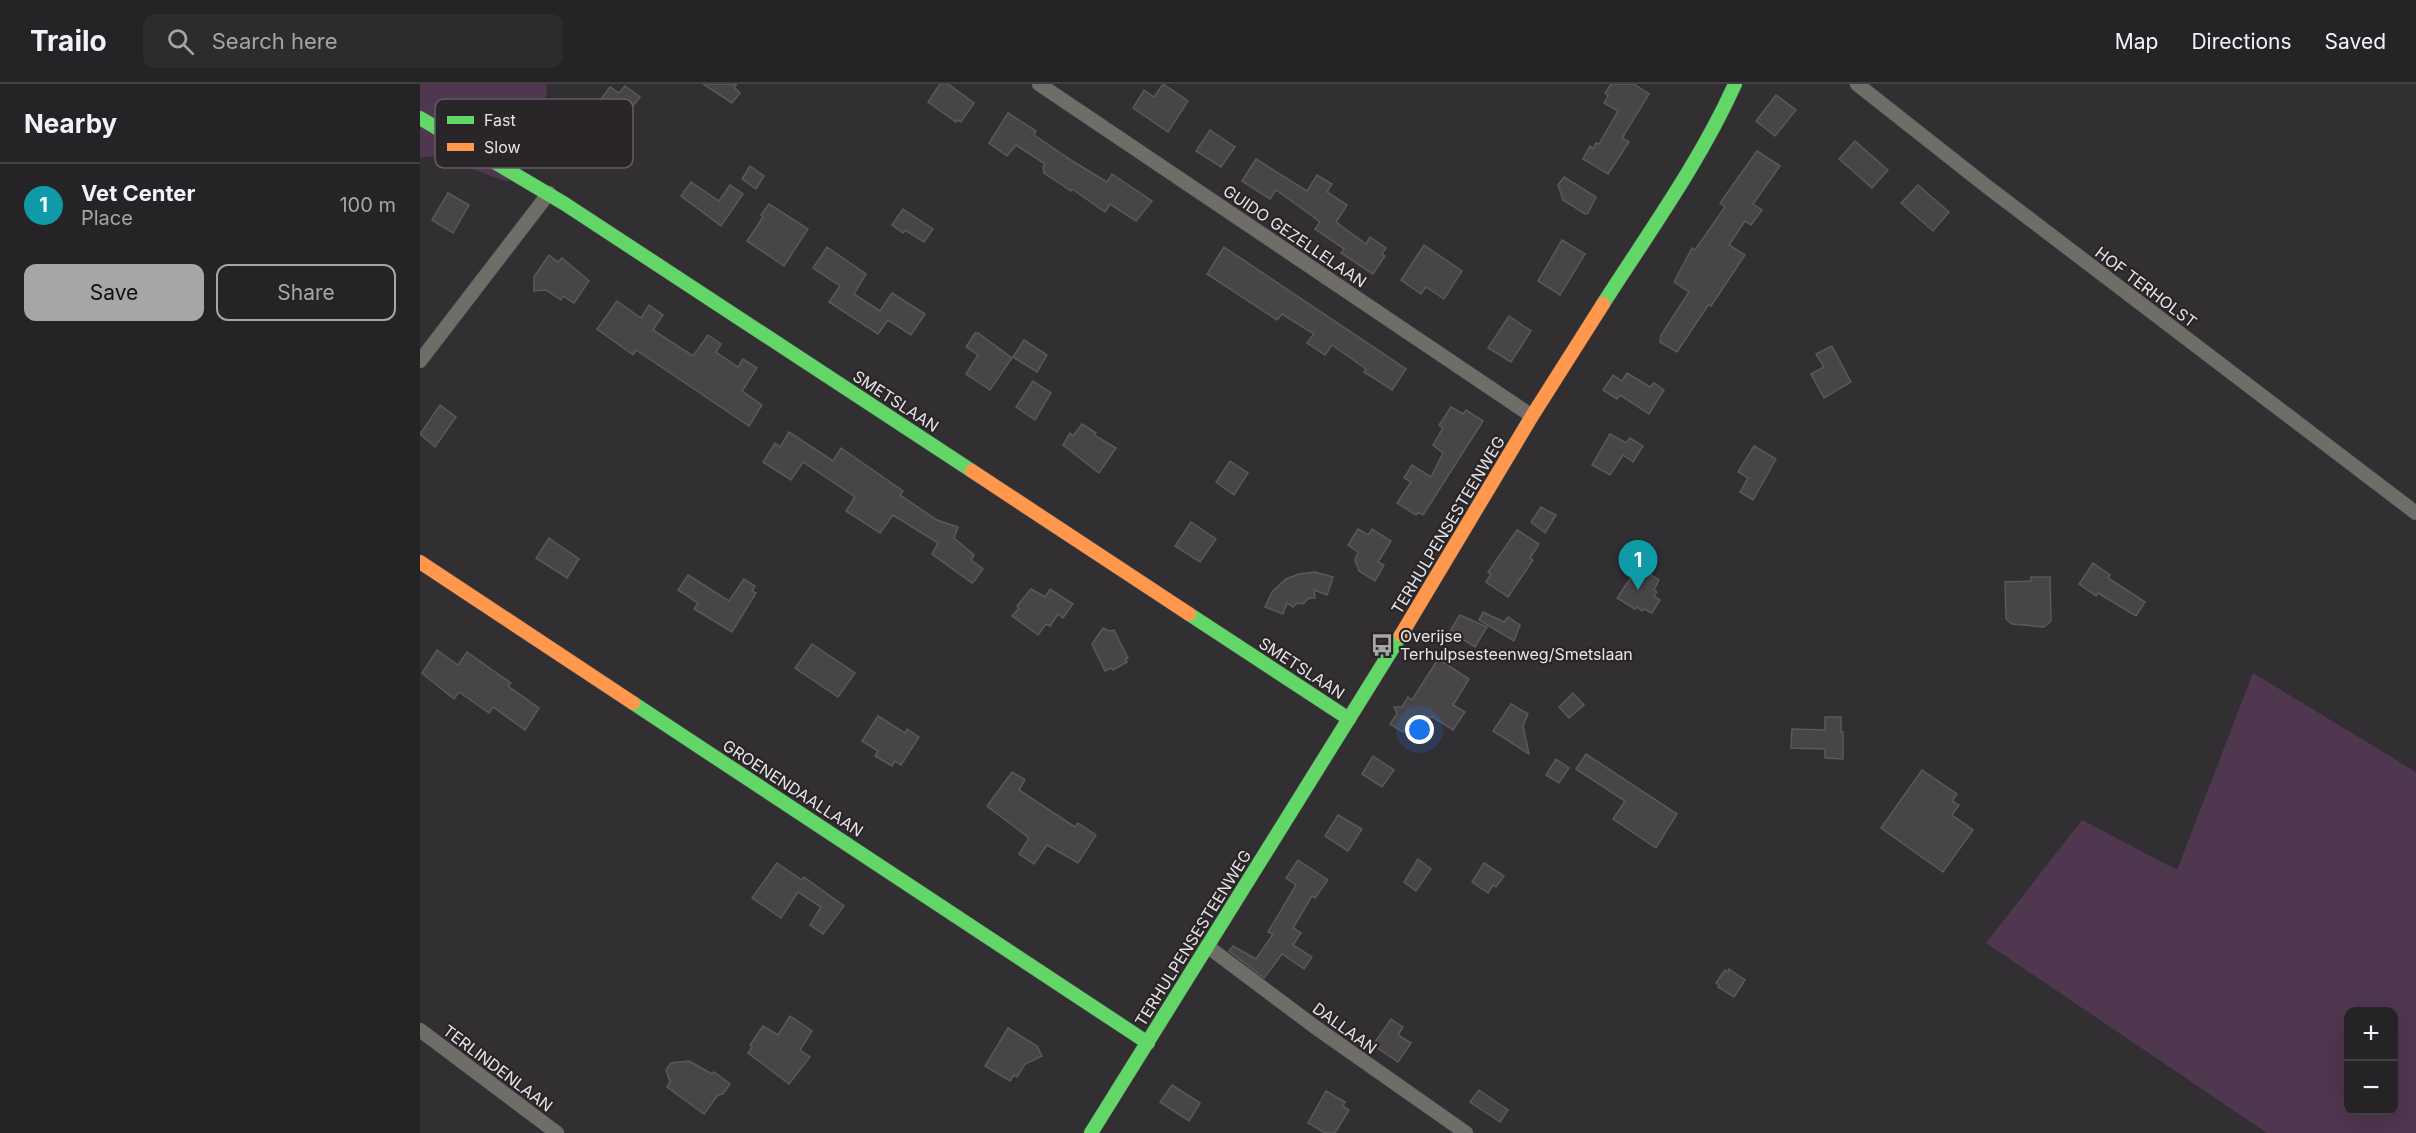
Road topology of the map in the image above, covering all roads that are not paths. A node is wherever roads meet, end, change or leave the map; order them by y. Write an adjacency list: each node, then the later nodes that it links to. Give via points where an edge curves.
1 (1039, 84): 9 (street, GUIDO GEZELLELAAN)
2 (1735, 84): 9 (street, TERHULPENSESTEENWEG, via 1700,151)
3 (1857, 84): 10 (street, HOF TERHOLST)
4 (420, 118): 5 (street, SMETSLAAN)
5 (435, 127)
6 (506, 168): 7 (street, SMETSLAAN)
7 (549, 193): 8 (street); 12 (street, SMETSLAAN)
8 (420, 361)
9 (1532, 416): 12 (street, TERHULPENSESTEENWEG)
10 (2416, 513)
11 (420, 562): 15 (street, GROENENDAALLAAN)
12 (1349, 719): 13 (street, TERHULPENSESTEENWEG)
13 (1208, 946): 15 (street, TERHULPENSESTEENWEG); 18 (street, DALLAAN)
14 (420, 1030): 16 (street, TERLINDENLAAN)
15 (1148, 1043): 17 (street, TERHULPENSESTEENWEG)
16 (557, 1133)
17 (1091, 1133)
18 (1466, 1133)

